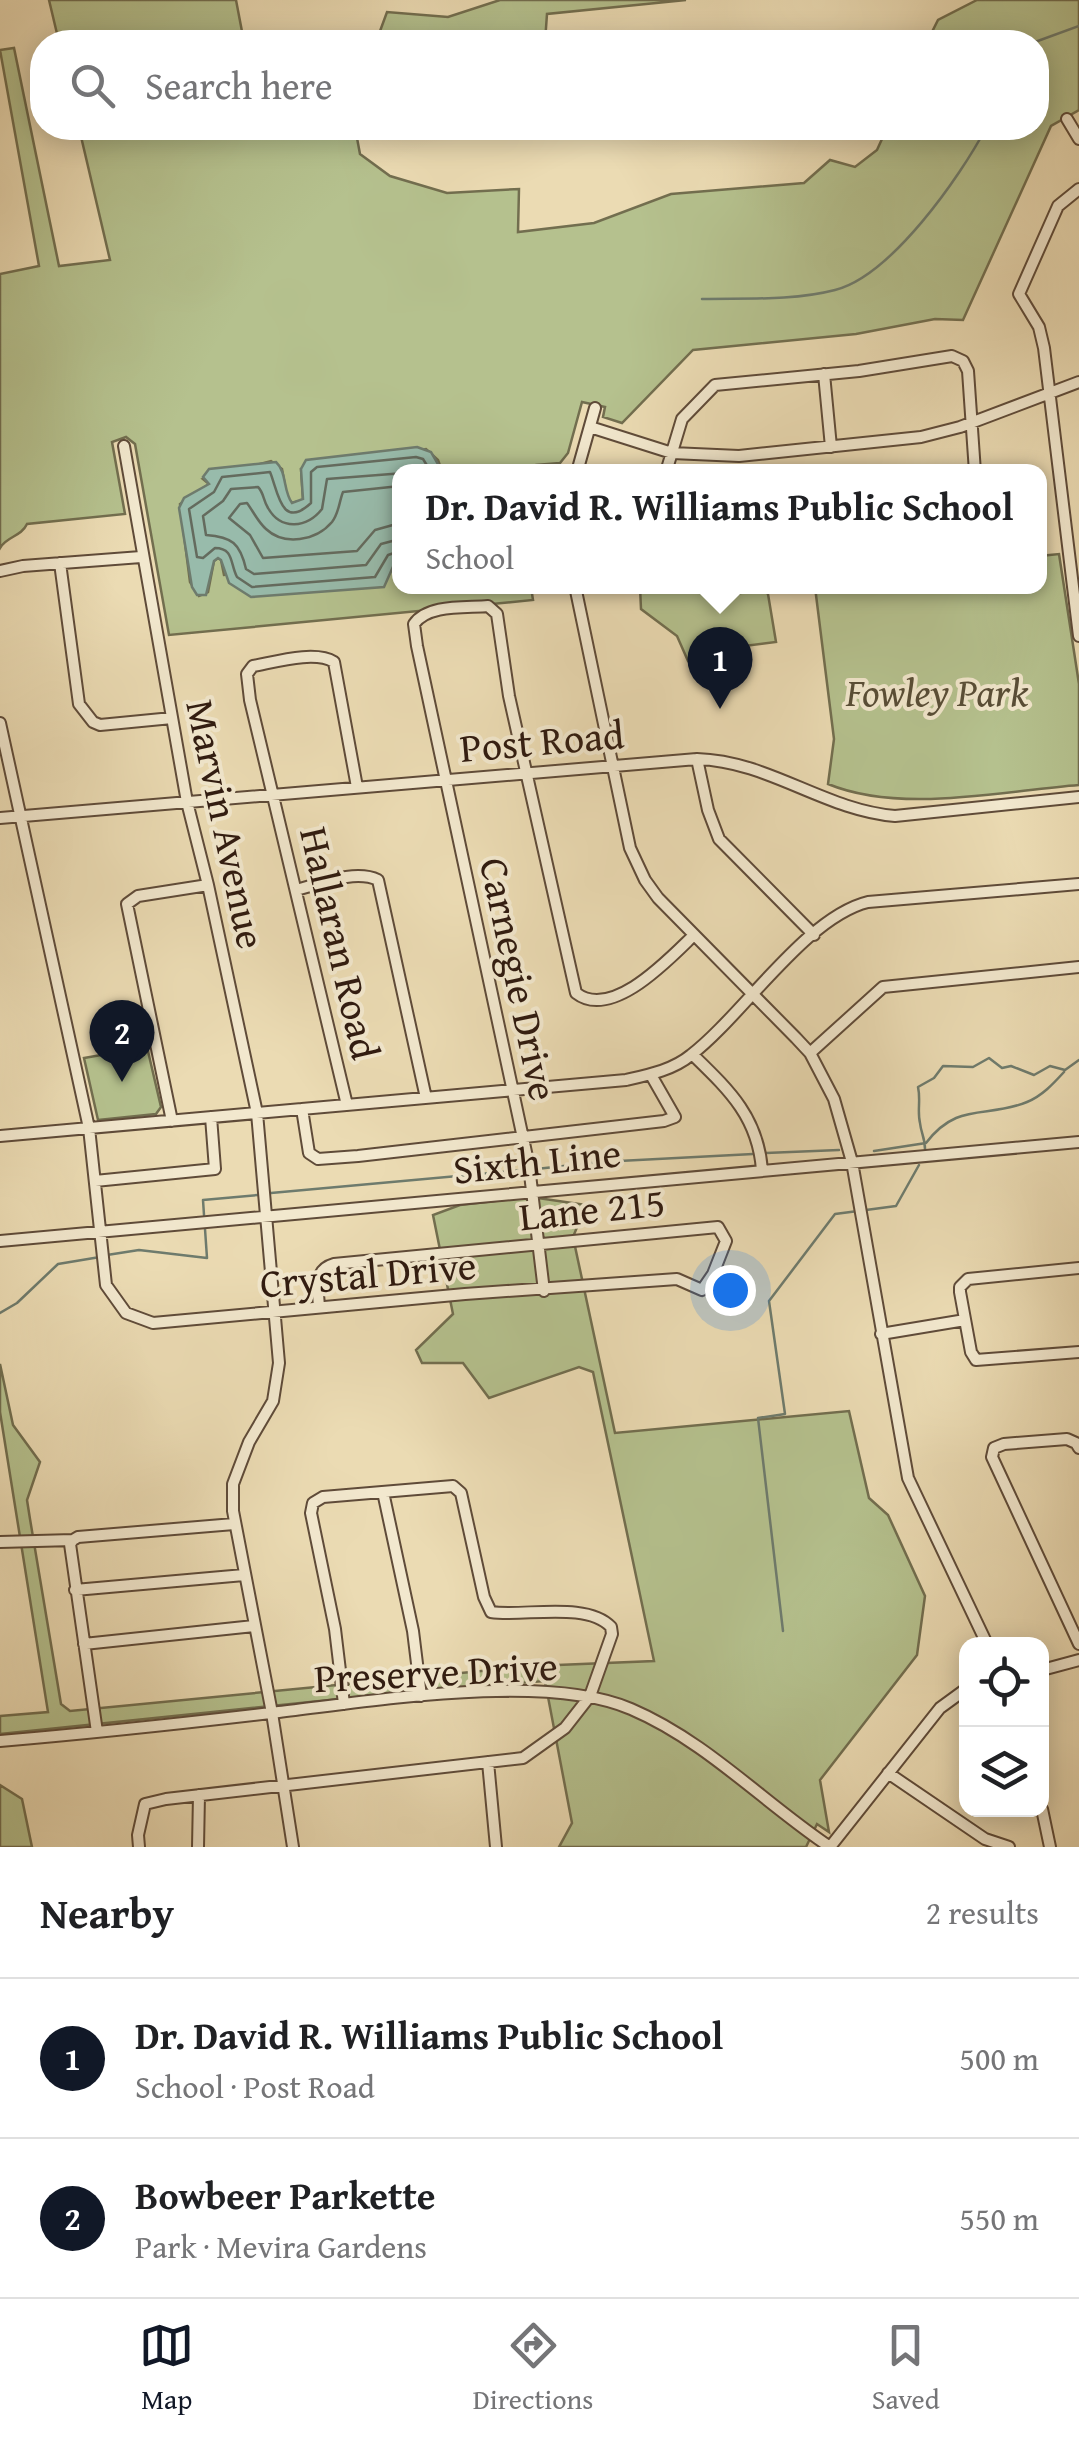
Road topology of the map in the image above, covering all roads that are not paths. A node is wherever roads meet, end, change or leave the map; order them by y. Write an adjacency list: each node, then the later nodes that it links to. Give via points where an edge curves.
1 (1066, 120): 2 (street)
2 (1079, 139)
3 (1079, 189): 6 (street, via 1058,206 1020,294 1039,327)
4 (824, 374): 8 (street, via 955,357 968,371); 11 (street); 12 (street, via 715,386 685,414)
5 (1079, 382): 6 (street)
6 (1050, 391): 8 (street); 20 (street)
7 (595, 408): 9 (street)
8 (973, 422): 11 (street, via 922,437); 15 (street)
9 (590, 427): 12 (street); 13 (street)
10 (124, 446): 16 (street, Marvin Avenue)
11 (832, 447): 12 (street, via 726,456)
12 (672, 453): 14 (street)
13 (578, 464)
14 (669, 464)
15 (976, 464)
16 (141, 557): 17 (street); 21 (street, Marvin Avenue)
17 (60, 563): 18 (street); 21 (street, via 79,704 86,715 100,725)
18 (0, 571)
19 (577, 594): 24 (street)
20 (1079, 636)
21 (172, 718): 30 (street, Marvin Avenue)
22 (0, 729): 31 (street, Crystal Drive)
23 (697, 759): 24 (street, Post Road); 29 (street, Post Road, via 737,762 865,814); 36 (street, via 722,844)
24 (612, 765): 25 (street, Post Road); 37 (street, via 637,865)
25 (526, 772): 26 (street, Post Road); 26 (street, Carnegie Drive, via 497,614 488,606 465,608 423,614 414,624); 37 (street, via 576,993 594,999 630,990)
26 (444, 780): 27 (street, Post Road); 43 (street, Carnegie Drive)
27 (357, 788): 28 (street, Post Road); 28 (street, Hallaran Road, via 334,662 312,658 253,666 246,674)
28 (274, 794): 30 (street, Post Road); 35 (street, Hallaran Road)
29 (1079, 797)
30 (187, 802): 31 (street, Post Road); 34 (street, Marvin Avenue)
31 (18, 816): 32 (street, Post Road); 50 (street, Crystal Drive)
32 (0, 818)
33 (1079, 884): 36 (street, via 868,902 842,911)
34 (208, 885): 47 (street, Marvin Avenue); 49 (street, via 138,896 127,904)
35 (296, 890): 44 (street, via 356,876 378,880); 45 (street, Hallaran Road)
36 (814, 935): 39 (street)
37 (694, 936): 39 (street)
38 (1079, 968): 40 (street, via 883,987)
39 (752, 994): 40 (street); 41 (street)
40 (810, 1053): 54 (street, via 839,1110)
41 (693, 1054): 42 (street); 55 (street, via 738,1099 760,1147)
42 (652, 1075): 43 (street); 52 (street, via 675,1117)
43 (512, 1090): 44 (street); 52 (street, Carnegie Drive)
44 (426, 1098): 45 (street)
45 (347, 1105): 46 (street)
46 (302, 1109): 47 (street); 52 (street, via 309,1153 318,1159)
47 (257, 1113): 48 (street); 58 (street, Marvin Avenue)
48 (211, 1117): 49 (street); 56 (street, via 215,1169)
49 (172, 1121): 50 (street)
50 (89, 1128): 51 (street); 56 (street, Crystal Drive)
51 (0, 1135)
52 (523, 1136): 57 (street, Carnegie Drive)
53 (1079, 1142): 54 (street, Sixth Line)
54 (852, 1162): 55 (street, Sixth Line); 68 (street)
55 (762, 1170): 57 (street, Sixth Line)
56 (95, 1182): 59 (street, Crystal Drive)
57 (534, 1192): 58 (street, Sixth Line); 61 (street, Carnegie Drive)
58 (267, 1216): 59 (street, Sixth Line); 66 (street, Marvin Avenue)
59 (100, 1232): 60 (street, Sixth Line); 66 (street, Crystal Drive, via 106,1285 126,1314 153,1323)
60 (0, 1241)
61 (539, 1244): 63 (street, Carnegie Drive); 64 (street, Lane 215, via 718,1227 726,1247); 65 (street, Lane 215, via 328,1266 318,1276)
62 (1079, 1268): 67 (street, via 968,1279 960,1286)
63 (544, 1290): 64 (street, Crystal Drive, via 677,1279); 65 (street, Crystal Drive)
64 (702, 1290)
65 (319, 1308): 66 (street, Crystal Drive)
66 (276, 1312): 72 (street, Marvin Avenue, via 277,1384 233,1484)
67 (966, 1320): 68 (street); 69 (street, via 976,1360)
68 (881, 1334): 78 (street, via 908,1478)
69 (1079, 1352)
70 (1079, 1448): 80 (street, via 1067,1439 1004,1444 992,1457)
71 (383, 1492): 84 (street); 85 (street, via 447,1485 462,1493 491,1612 563,1612 608,1622 612,1634); 86 (street, via 323,1497 311,1513)
72 (234, 1524): 73 (street); 75 (street, Marvin Avenue)
73 (73, 1540): 74 (street); 76 (street)
74 (0, 1542)
75 (244, 1575): 76 (street); 77 (street, Marvin Avenue)
76 (76, 1590): 79 (street)
77 (254, 1626): 79 (street); 87 (street, Marvin Avenue)
78 (984, 1637)
79 (84, 1644): 89 (street)
80 (1079, 1644)
81 (1079, 1660): 82 (street)
82 (1049, 1668)
83 (959, 1694): 92 (street)
84 (421, 1696): 85 (street, Preserve Drive); 86 (street, Preserve Drive)
85 (590, 1696): 91 (street, via 565,1728 524,1758); 101 (street, Preserve Drive, via 632,1709 700,1748)
86 (344, 1704): 87 (street, Preserve Drive)
87 (272, 1713): 89 (street, Preserve Drive); 93 (street, Marvin Avenue)
88 (0, 1728): 90 (street)
89 (97, 1732): 90 (street, Preserve Drive)
90 (1, 1741)
91 (488, 1762): 93 (street); 100 (street)
92 (888, 1773): 101 (street); 102 (street)
93 (284, 1785): 94 (street); 99 (street, Marvin Avenue)
94 (199, 1794): 97 (street, via 146,1804); 98 (street)
95 (1043, 1817): 96 (street)
96 (1046, 1846)
97 (139, 1847)
98 (198, 1847)
99 (292, 1847)
100 (496, 1847)
101 (830, 1847)
102 (1009, 1847)

